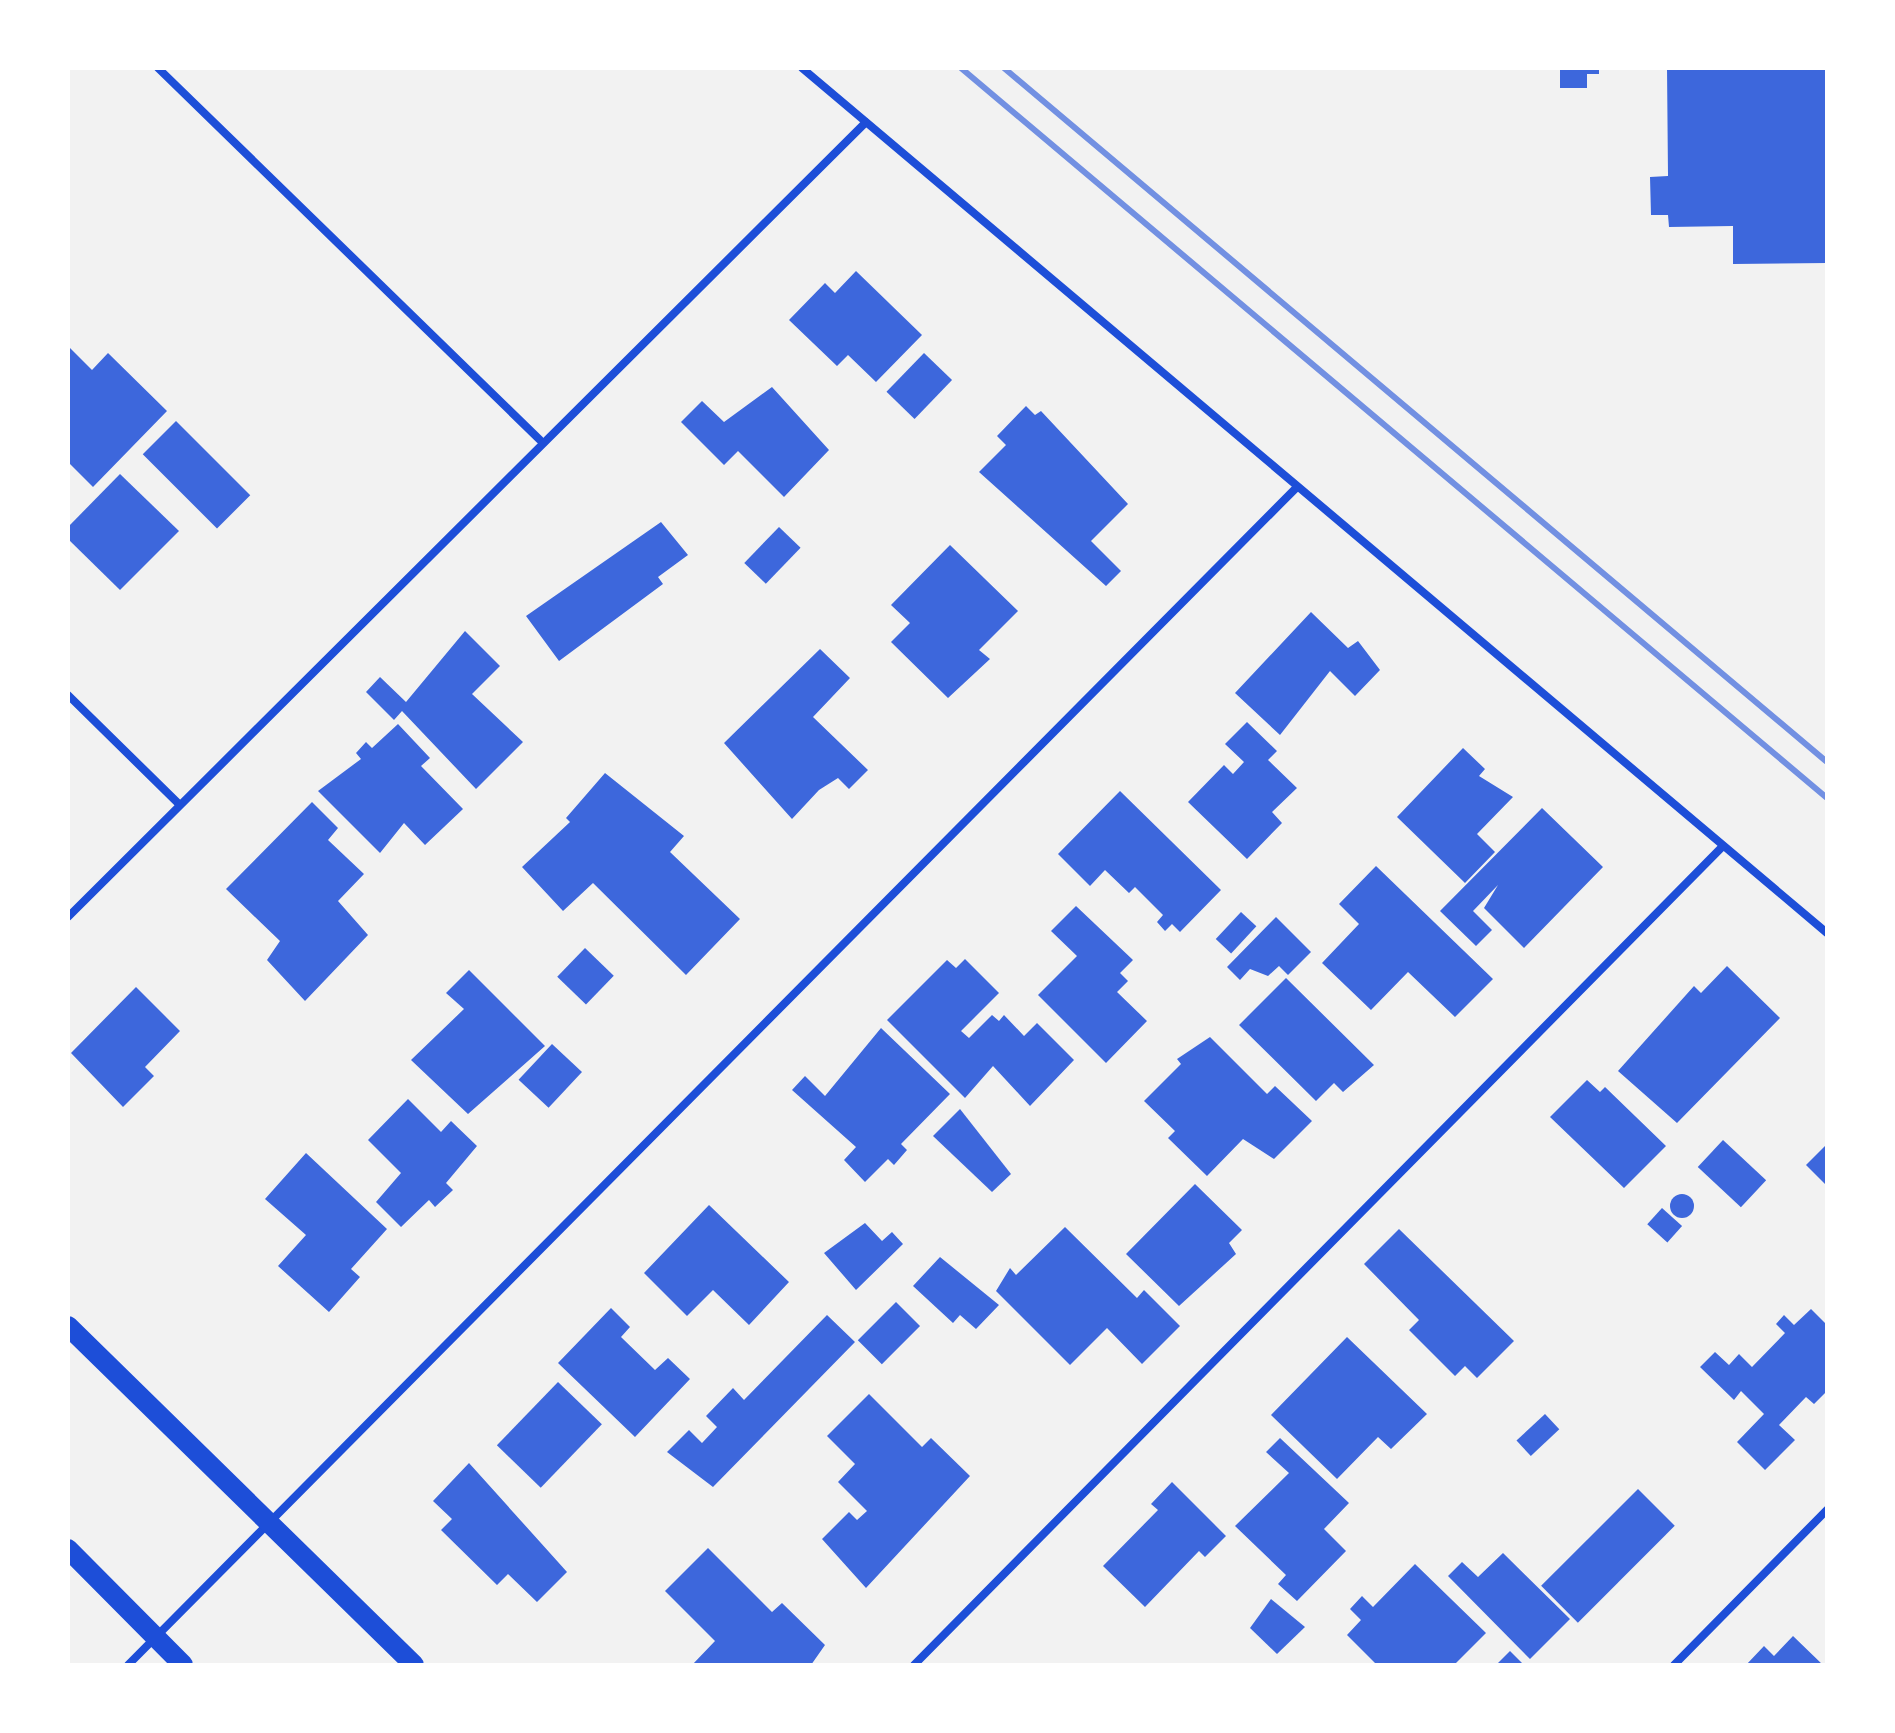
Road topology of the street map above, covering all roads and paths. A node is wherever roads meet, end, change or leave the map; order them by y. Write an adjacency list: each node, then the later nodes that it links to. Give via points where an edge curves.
1 (158, 68): 4 (street)
2 (802, 68): 3 (street)
3 (866, 122): 4 (street); 5 (street)
4 (540, 440): 7 (street)
5 (1295, 489): 8 (street); 13 (street)
6 (68, 695): 7 (street)
7 (179, 804): 9 (street)
8 (1723, 846): 10 (street); 19 (street)
9 (68, 917)
10 (1827, 933)
11 (68, 1326): 13 (main road)
12 (1827, 1510): 20 (street)
13 (273, 1527): 15 (street); 18 (main road)
14 (68, 1549): 15 (main road)
15 (156, 1639): 16 (street); 17 (main road)
16 (128, 1665)
17 (183, 1665)
18 (414, 1665)
19 (914, 1665)
20 (1674, 1665)

